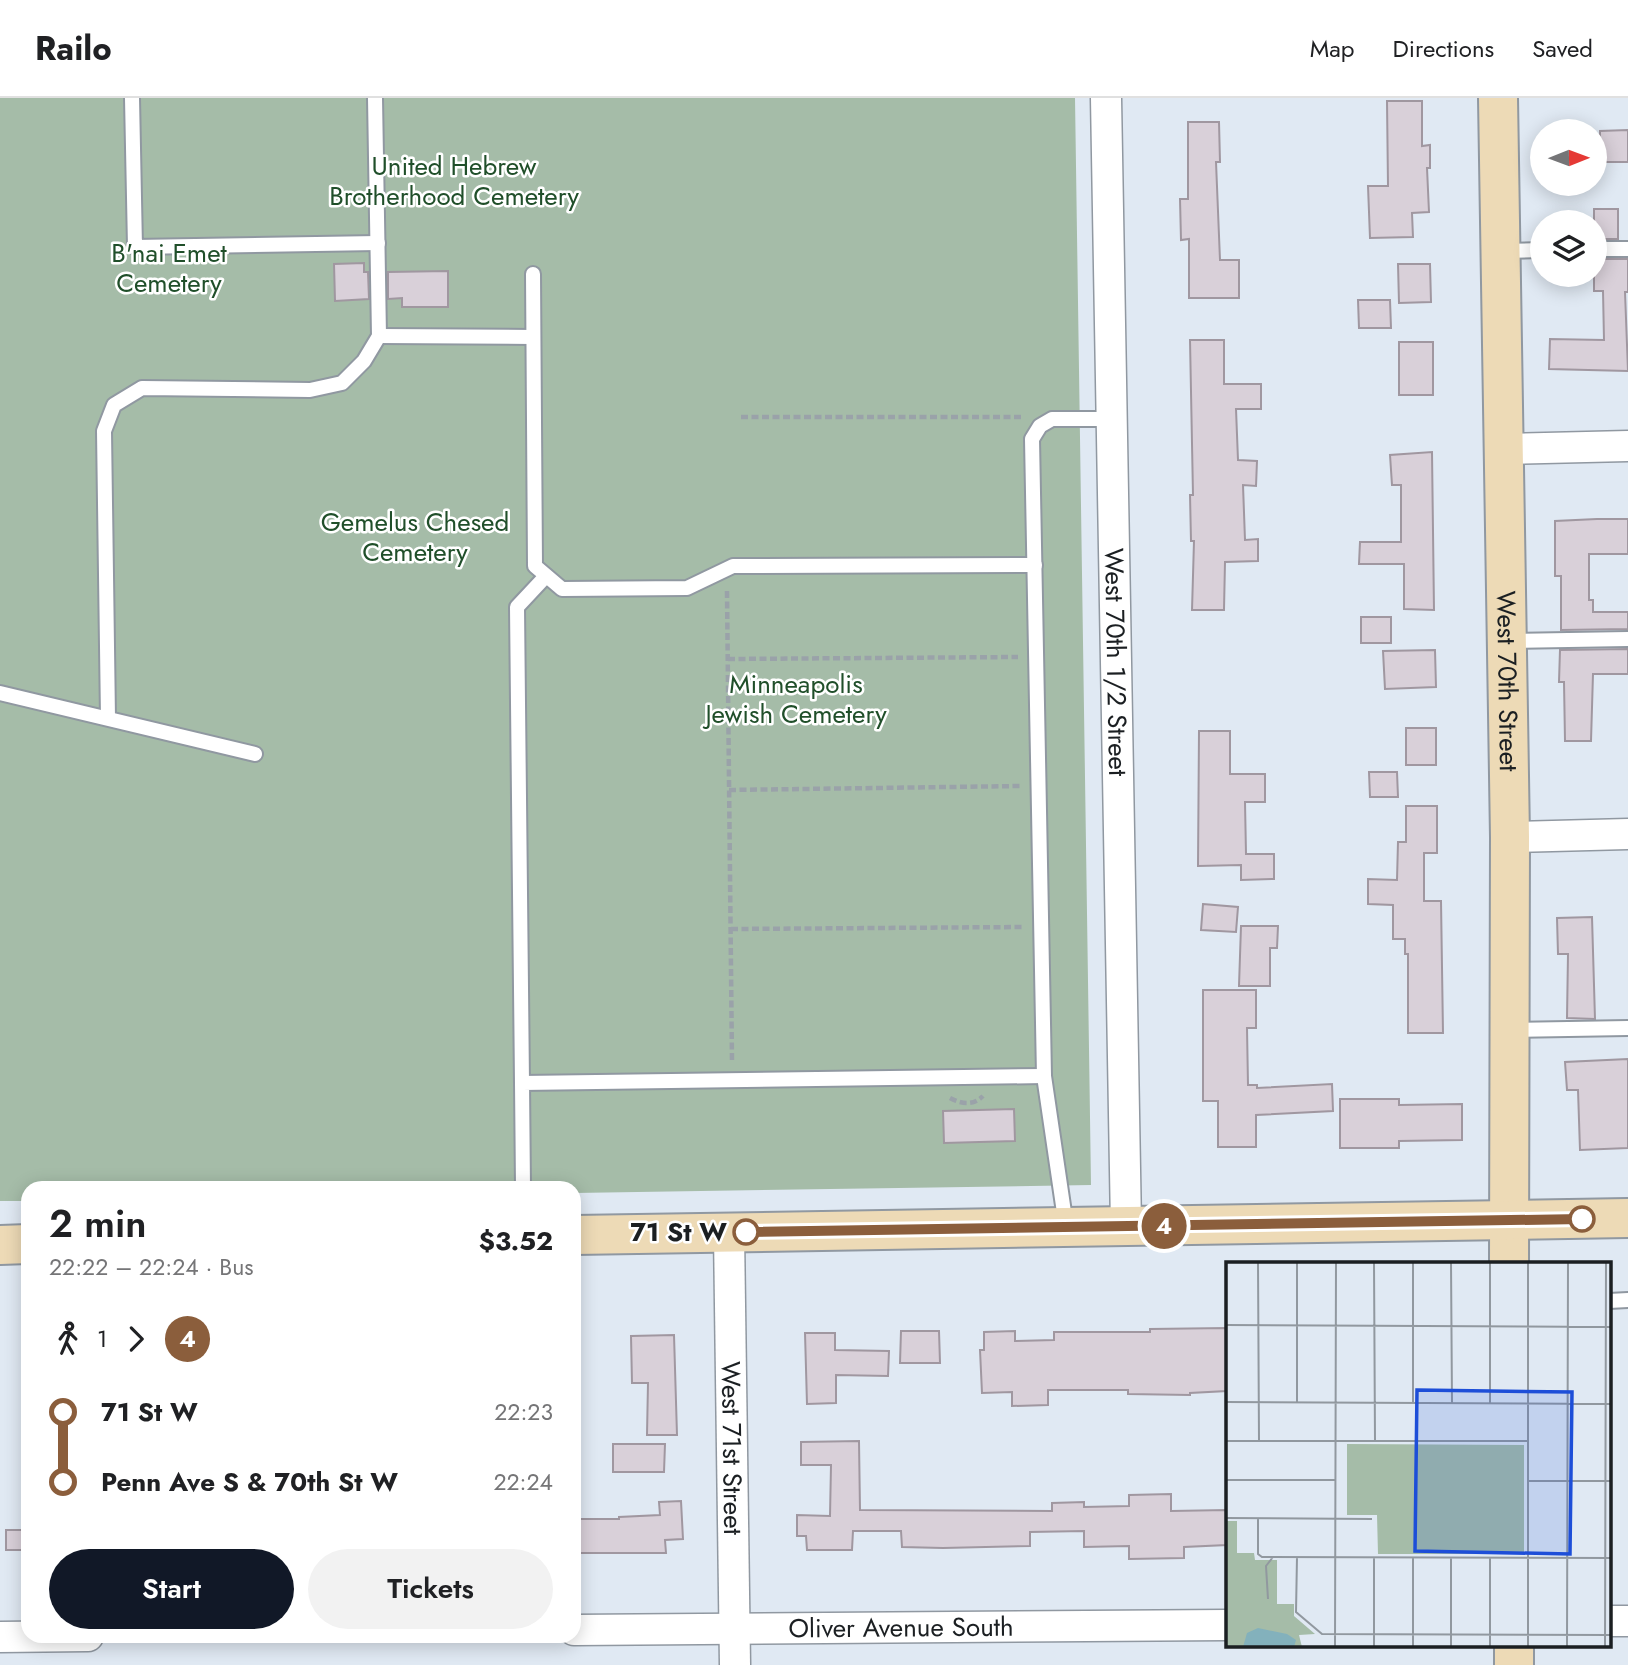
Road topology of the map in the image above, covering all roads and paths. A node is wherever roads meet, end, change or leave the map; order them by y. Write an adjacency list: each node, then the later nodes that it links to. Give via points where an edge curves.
1 (132, 98): 5 (lane, via 135,247)
2 (375, 98): 5 (lane)
3 (1107, 98): 14 (street, West 70th 1/2 Street)
4 (1498, 98): 9 (street, West 70th Street)
5 (378, 243): 11 (lane)
6 (1607, 249): 7 (lane)
7 (1628, 249)
8 (1530, 250): 9 (lane)
9 (1500, 251): 17 (street, West 70th Street)
10 (533, 274): 12 (lane)
11 (379, 336): 12 (lane); 26 (lane, via 364,361 342,383 310,390 142,388 114,405 104,431)
12 (533, 337): 20 (lane, via 535,566)
13 (741, 417): 15 (path, via 1020,415)
14 (1112, 419): 15 (lane, via 1052,419); 42 (street, West 70th 1/2 Street)
15 (1040, 426): 18 (lane, via 1032,439)
16 (1628, 446): 17 (street)
17 (1503, 449): 22 (street, West 70th Street)
18 (1035, 565): 19 (lane); 23 (lane)
19 (727, 569): 20 (lane, via 687,587 562,589); 24 (path)
20 (547, 576): 38 (lane, via 517,607)
21 (1628, 639): 22 (lane)
22 (1506, 641): 31 (street, West 70th Street)
23 (1037, 657): 24 (path); 28 (lane)
24 (728, 659): 29 (path)
25 (0, 693): 26 (lane)
26 (108, 718): 27 (lane)
27 (256, 754)
28 (1039, 786): 29 (path); 32 (lane)
29 (729, 790): 33 (path)
30 (1628, 834): 31 (street)
31 (1510, 837): 35 (street, West 70th Street)
32 (1041, 927): 33 (path); 36 (lane)
33 (731, 929): 37 (path)
34 (1628, 1028): 35 (lane)
35 (1510, 1030): 41 (street, West 70th Street)
36 (1044, 1076): 37 (lane); 43 (lane)
37 (733, 1080): 38 (lane)
38 (522, 1083): 39 (lane)
39 (523, 1181)
40 (1628, 1218): 41 (street)
41 (1508, 1220): 42 (street); 48 (street, West 70th Street)
42 (1126, 1226): 43 (street)
43 (1066, 1227): 44 (street)
44 (729, 1233): 45 (street); 54 (street, West 71st Street)
45 (581, 1235)
46 (21, 1244): 47 (street)
47 (0, 1245)
48 (1509, 1262)
49 (1628, 1300): 50 (lane)
50 (1610, 1301)
51 (1628, 1620): 52 (street)
52 (1610, 1621)
53 (1226, 1625): 54 (street, Oliver Avenue South)
54 (734, 1627): 55 (street, Oliver Avenue South); 58 (street, West 71st Street)
55 (581, 1629)
56 (0, 1637): 57 (street)
57 (21, 1637)
58 (735, 1665)

